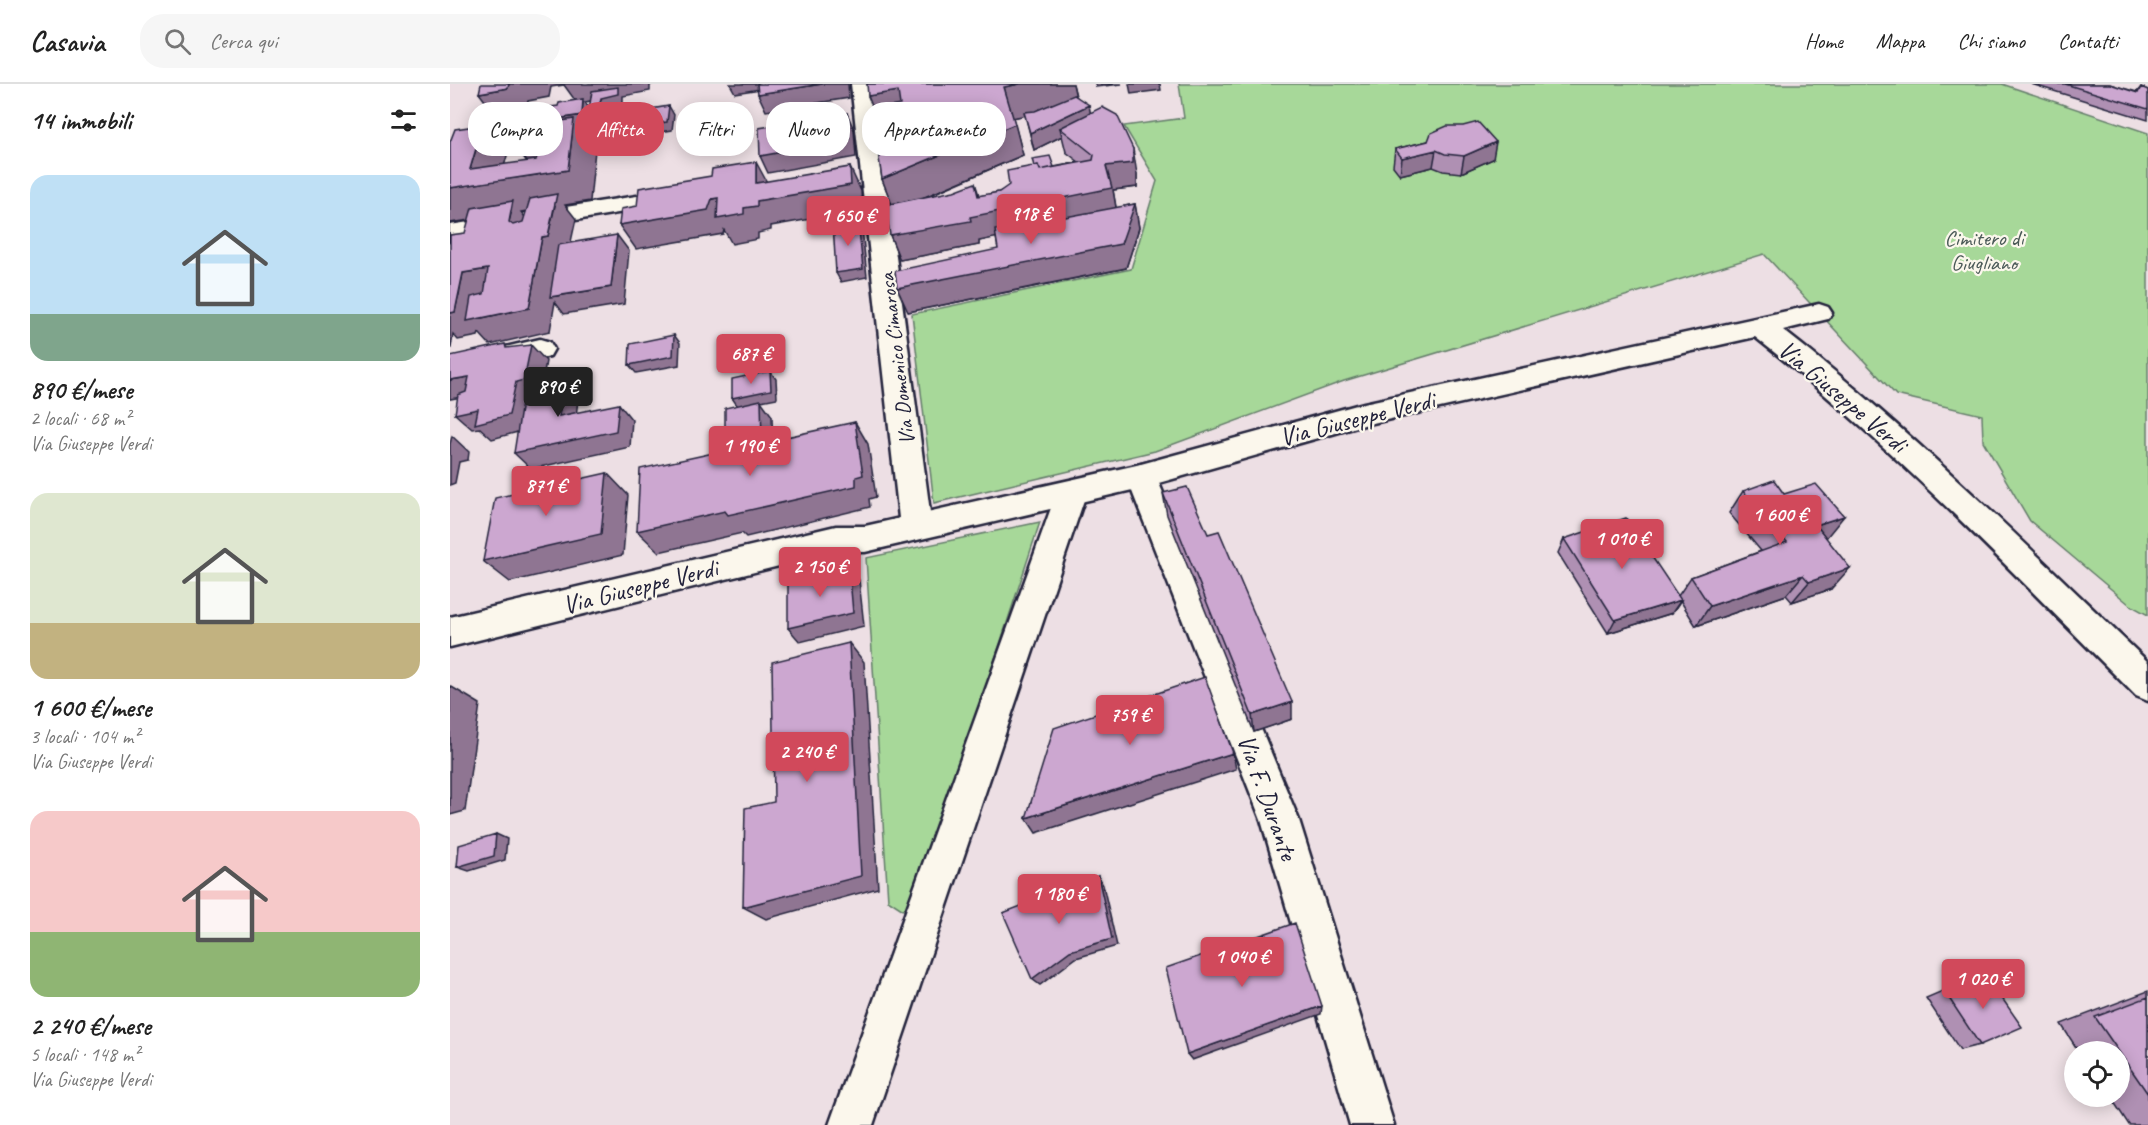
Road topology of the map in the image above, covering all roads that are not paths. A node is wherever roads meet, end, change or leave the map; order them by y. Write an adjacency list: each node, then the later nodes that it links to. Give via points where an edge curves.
1 (862, 84): 10 (street, Via Domenico Cimarosa, via 861,166)
2 (709, 191): 3 (street)
3 (450, 233)
4 (1819, 313): 5 (street)
5 (1758, 325): 8 (street, Via Giuseppe Verdi, via 1364,414); 12 (street, Via Giuseppe Verdi, via 1914,456)
6 (540, 349): 7 (street)
7 (450, 370)
8 (1141, 476): 9 (street, Via Giuseppe Verdi); 14 (street, Via F. Durante, via 1280,820)
9 (1071, 494): 10 (street, Via Giuseppe Verdi); 13 (street)
10 (916, 526): 11 (street, Via Giuseppe Verdi, via 865,539 836,539)
11 (450, 632)
12 (2146, 682)
13 (851, 1125)
14 (1372, 1125)

